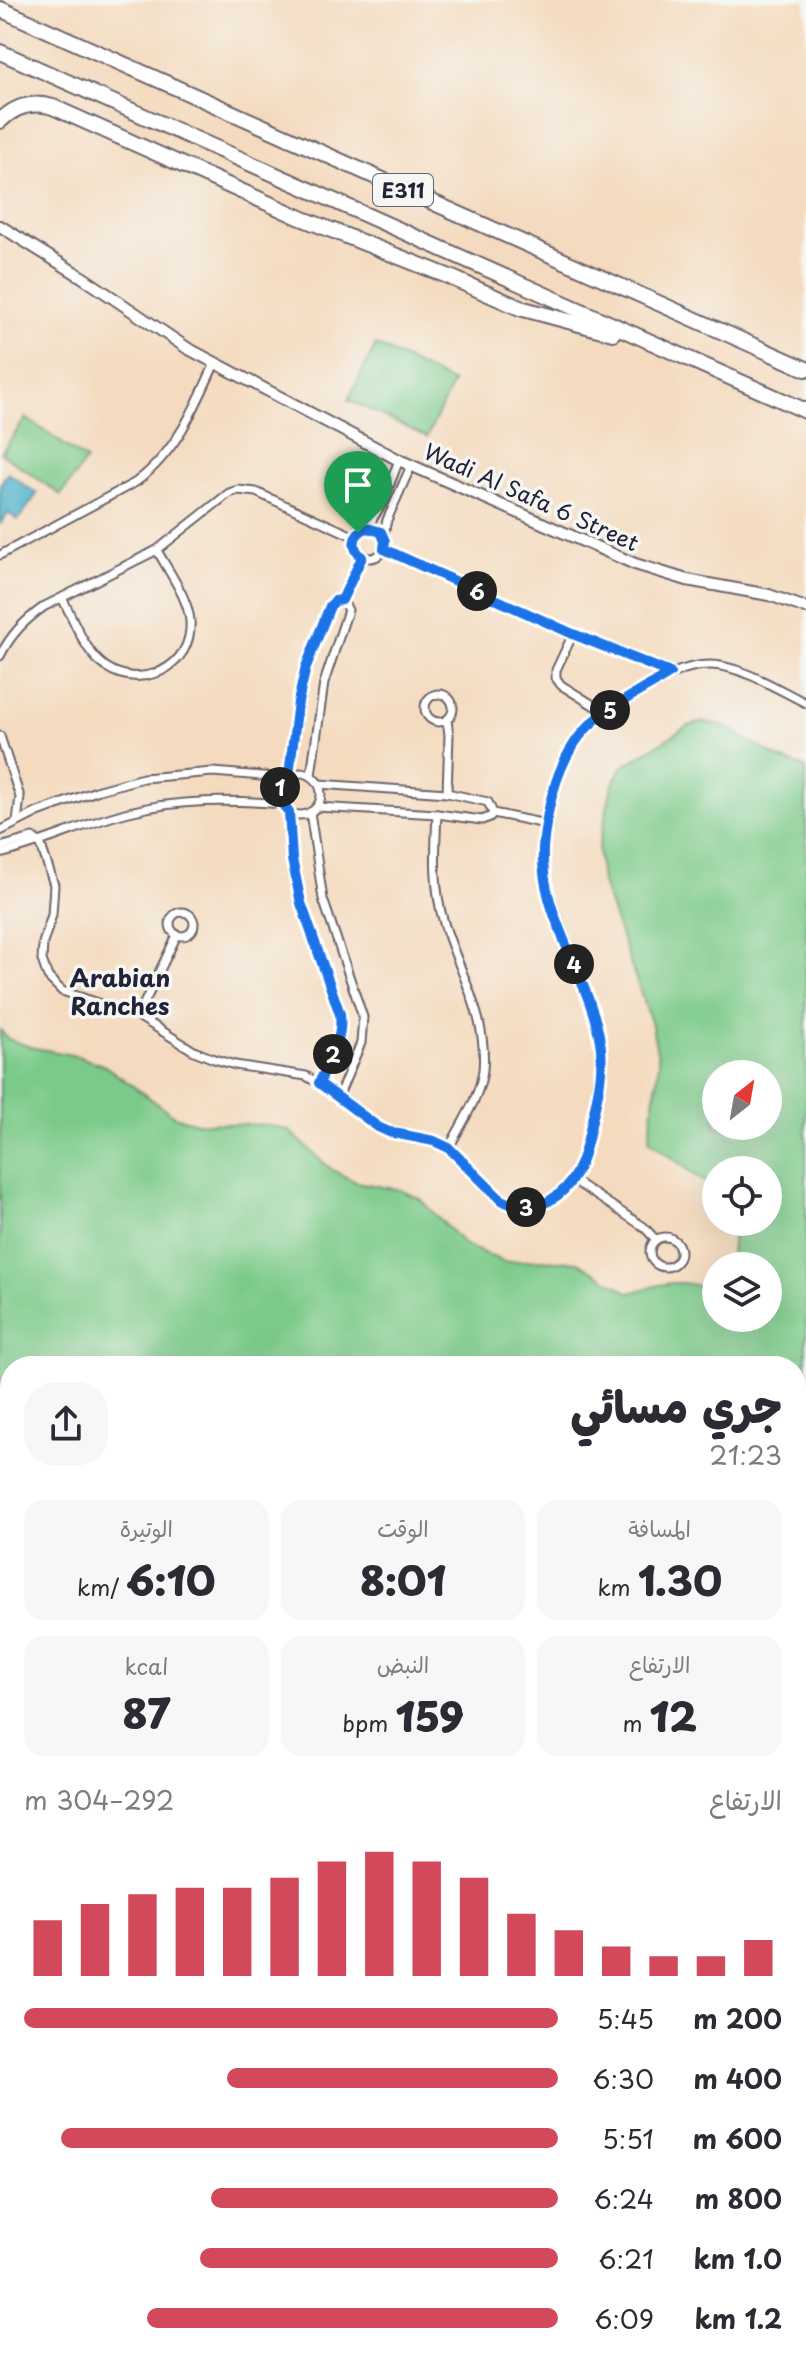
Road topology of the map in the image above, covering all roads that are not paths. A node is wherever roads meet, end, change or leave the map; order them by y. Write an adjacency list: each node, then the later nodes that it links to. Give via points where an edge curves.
1 (0, 9): 7 (highway, E311)
2 (0, 52): 5 (highway, E311)
3 (0, 121): 5 (highway, via 25,106 53,107 520,308)
4 (4, 230): 6 (main road, Wadi Al Safa 6 Street)
5 (650, 343): 8 (highway, E311)
6 (215, 363): 9 (main road, Wadi Al Safa 6 Street); 20 (street, via 183,430 150,471)
7 (806, 369)
8 (806, 411)
9 (399, 460): 10 (main road, Wadi Al Safa 6 Street); 11 (street)
10 (411, 466): 12 (street); 24 (main road, Wadi Al Safa 6 Street, via 635,564)
11 (390, 481): 12 (street); 13 (street)
12 (402, 487): 14 (street)
13 (379, 510): 14 (street); 15 (street)
14 (389, 515): 17 (street)
15 (367, 528): 16 (street); 17 (street)
16 (355, 537): 19 (street, via 256,492 238,490 221,497); 21 (street)
17 (384, 537): 18 (street)
18 (384, 549): 21 (street, via 372,558); 25 (street)
19 (157, 550): 22 (street); 22 (street, via 183,599 190,628 177,660 163,671 147,677 112,672 88,647)
20 (0, 555)
21 (362, 557): 23 (street)
22 (62, 598): 26 (street, via 24,622)
23 (342, 600): 32 (street, via 348,610 321,694); 33 (street, via 330,606 309,655)
24 (806, 608)
25 (573, 634): 27 (street); 29 (street, via 556,678)
26 (0, 656)
27 (670, 673): 28 (street, via 697,666 727,668); 29 (street)
28 (806, 703)
29 (606, 713): 44 (street, via 583,732 568,755)
30 (447, 720): 30 (street, via 451,700 439,694 430,697 426,714 437,722); 35 (street)
31 (0, 736): 36 (street)
32 (311, 775): 33 (street); 34 (street)
33 (287, 776): 37 (street, via 279,791); 39 (street, via 213,772 143,778)
34 (319, 784): 35 (street); 38 (street, via 321,796)
35 (447, 793): 41 (street, via 488,802)
36 (20, 797): 39 (street); 43 (street)
37 (282, 804): 40 (street); 46 (street, via 171,803)
38 (313, 810): 40 (street, via 303,815); 42 (street); 52 (street, via 323,899 363,1017 361,1043)
39 (38, 812): 43 (street)
40 (289, 812): 51 (street, via 301,903 340,1014 337,1045)
41 (493, 813): 42 (street, via 482,820); 44 (street)
42 (437, 814): 53 (street, via 440,908 473,999 483,1058 480,1084)
43 (17, 822): 45 (street)
44 (546, 824): 54 (street, via 547,888 598,1031 602,1058 589,1137)
45 (0, 831)
46 (40, 842): 47 (street, via 25,839); 48 (street); 50 (street, via 54,885 42,951 48,977 71,996)
47 (0, 847)
48 (0, 854)
49 (177, 935): 50 (street)
50 (138, 1016): 51 (street, via 214,1059 291,1072)
51 (319, 1083): 52 (street)
52 (339, 1095): 53 (street, via 378,1127)
53 (449, 1148): 54 (street, via 501,1200 520,1207 554,1198)
54 (573, 1180): 55 (street)
55 (656, 1240): 55 (street, via 650,1248 653,1262 672,1266 680,1254 678,1244 670,1238)

